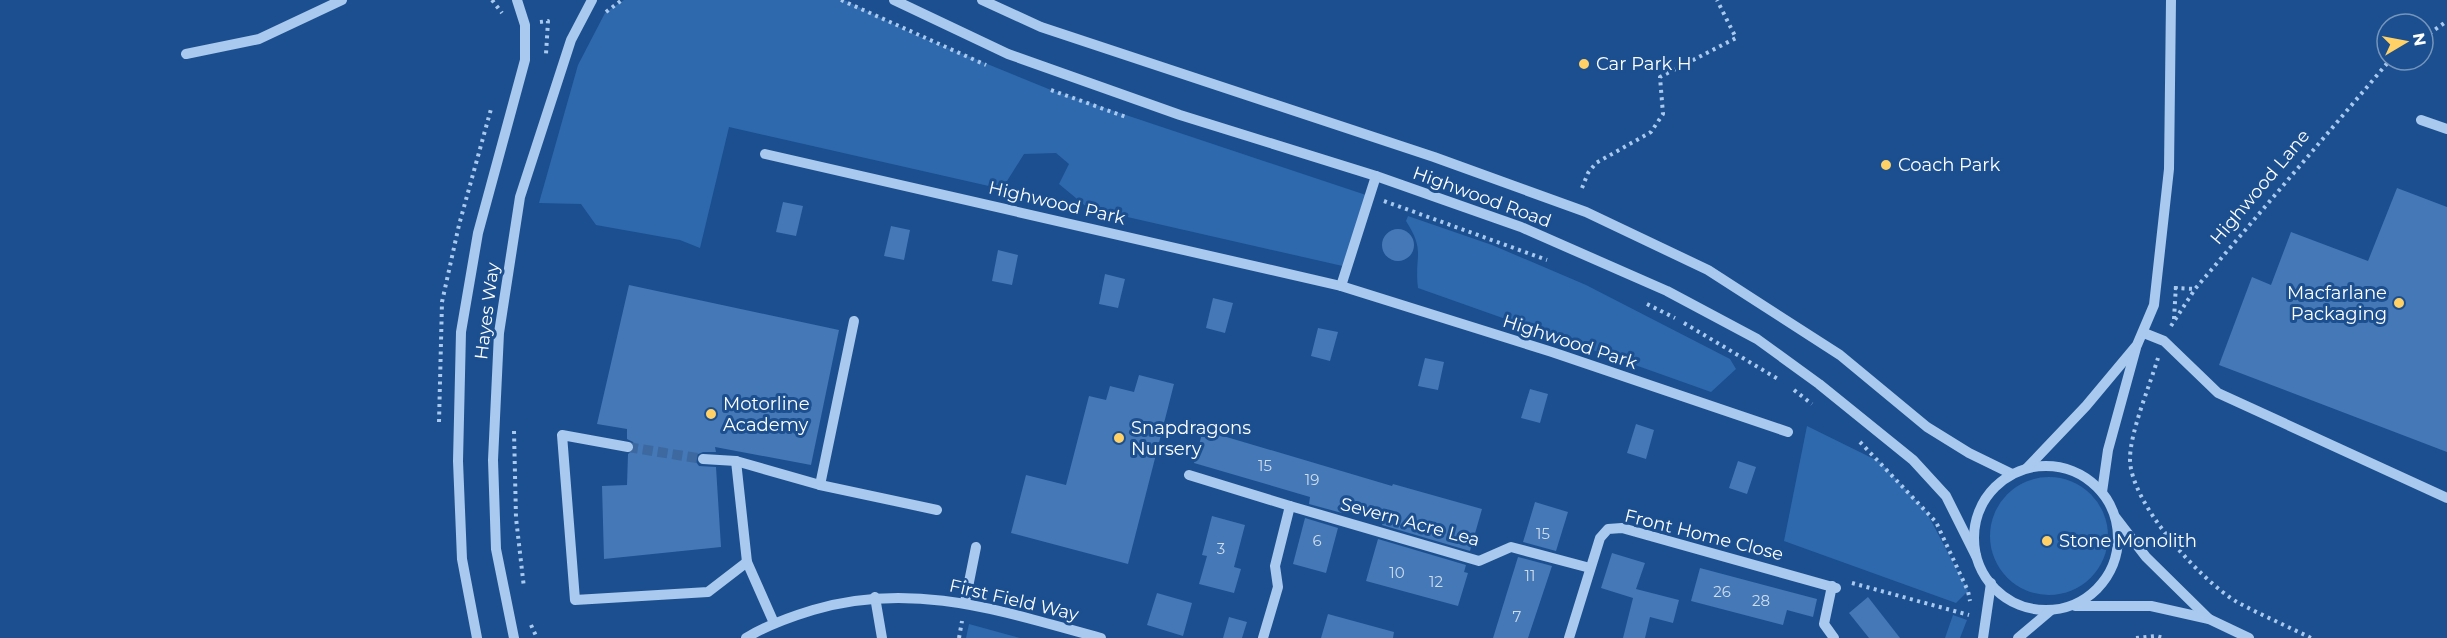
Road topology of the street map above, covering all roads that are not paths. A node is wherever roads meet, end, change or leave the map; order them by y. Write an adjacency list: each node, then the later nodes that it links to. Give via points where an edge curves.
1 (342, 0): 7 (street, via 259,39)
2 (517, 0): 40 (street, Hayes Way, via 525,25 525,60 478,234 461,333 458,460 462,559)
3 (592, 0): 41 (street, Hayes Way, via 571,40 520,197 499,333 493,460 496,549)
4 (894, 0): 11 (street, Highwood Road, via 1008,54 1180,115)
5 (982, 0): 21 (street, Highwood Road, via 1041,27 1434,157 1586,212 1708,270 1840,355 1927,427)
6 (2171, 0): 14 (street, via 2169,169 2158,288)
7 (186, 54)
8 (2421, 120): 9 (street)
9 (2447, 129)
10 (765, 154): 12 (street, Highwood Park)
11 (1376, 176): 12 (street); 30 (street, Highwood Road, via 1521,227 1667,291 1757,339 1913,460 1946,496)
12 (1341, 286): 16 (street, Highwood Park)
13 (854, 321): 23 (street)
14 (2144, 333): 15 (street); 25 (street, via 2163,341 2218,393)
15 (2137, 345): 20 (street); 24 (street, via 2108,450)
16 (1788, 432)
17 (628, 447): 31 (street, via 562,435 575,600 708,592)
18 (703, 459): 19 (street)
19 (736, 461): 23 (street); 31 (street)
20 (2027, 468): 21 (street); 24 (street, via 2049,466 2074,471)
21 (2012, 474): 30 (street, via 1996,486 1978,513)
22 (1189, 475): 26 (street, Severn Acre Lea)
23 (820, 485): 27 (street)
24 (2102, 492): 28 (street)
25 (2447, 498)
26 (1290, 506): 32 (street, Severn Acre Lea, via 1479,561 1511,547); 45 (street, via 1275,566 1278,587)
27 (937, 510)
28 (2115, 516): 36 (street, via 2116,558 2098,589); 38 (street, via 2146,557)
29 (976, 547): 35 (street)
30 (1976, 555): 33 (street)
31 (747, 562): 39 (street)
32 (1590, 568): 46 (street, Front Home Close); 47 (street, Front Home Close, via 1600,538 1608,529 1622,528 1800,576 1834,587 1824,624)
33 (1991, 583): 37 (street, via 2006,599 2024,608); 48 (street)
34 (875, 597): 35 (street, First Field Way); 39 (street, First Field Way, via 832,604); 43 (street)
35 (965, 602): 44 (street, First Field Way)
36 (2073, 606): 37 (street); 38 (street, via 2151,606)
37 (2050, 611): 49 (street)
38 (2209, 619): 50 (street)
39 (774, 623): 42 (street, First Field Way)
40 (477, 638)
41 (514, 638)
42 (746, 638)
43 (882, 638)
44 (1101, 638)
45 (1263, 638)
46 (1569, 638)
47 (1834, 638)
48 (1983, 638)
49 (2018, 638)
50 (2249, 638)

